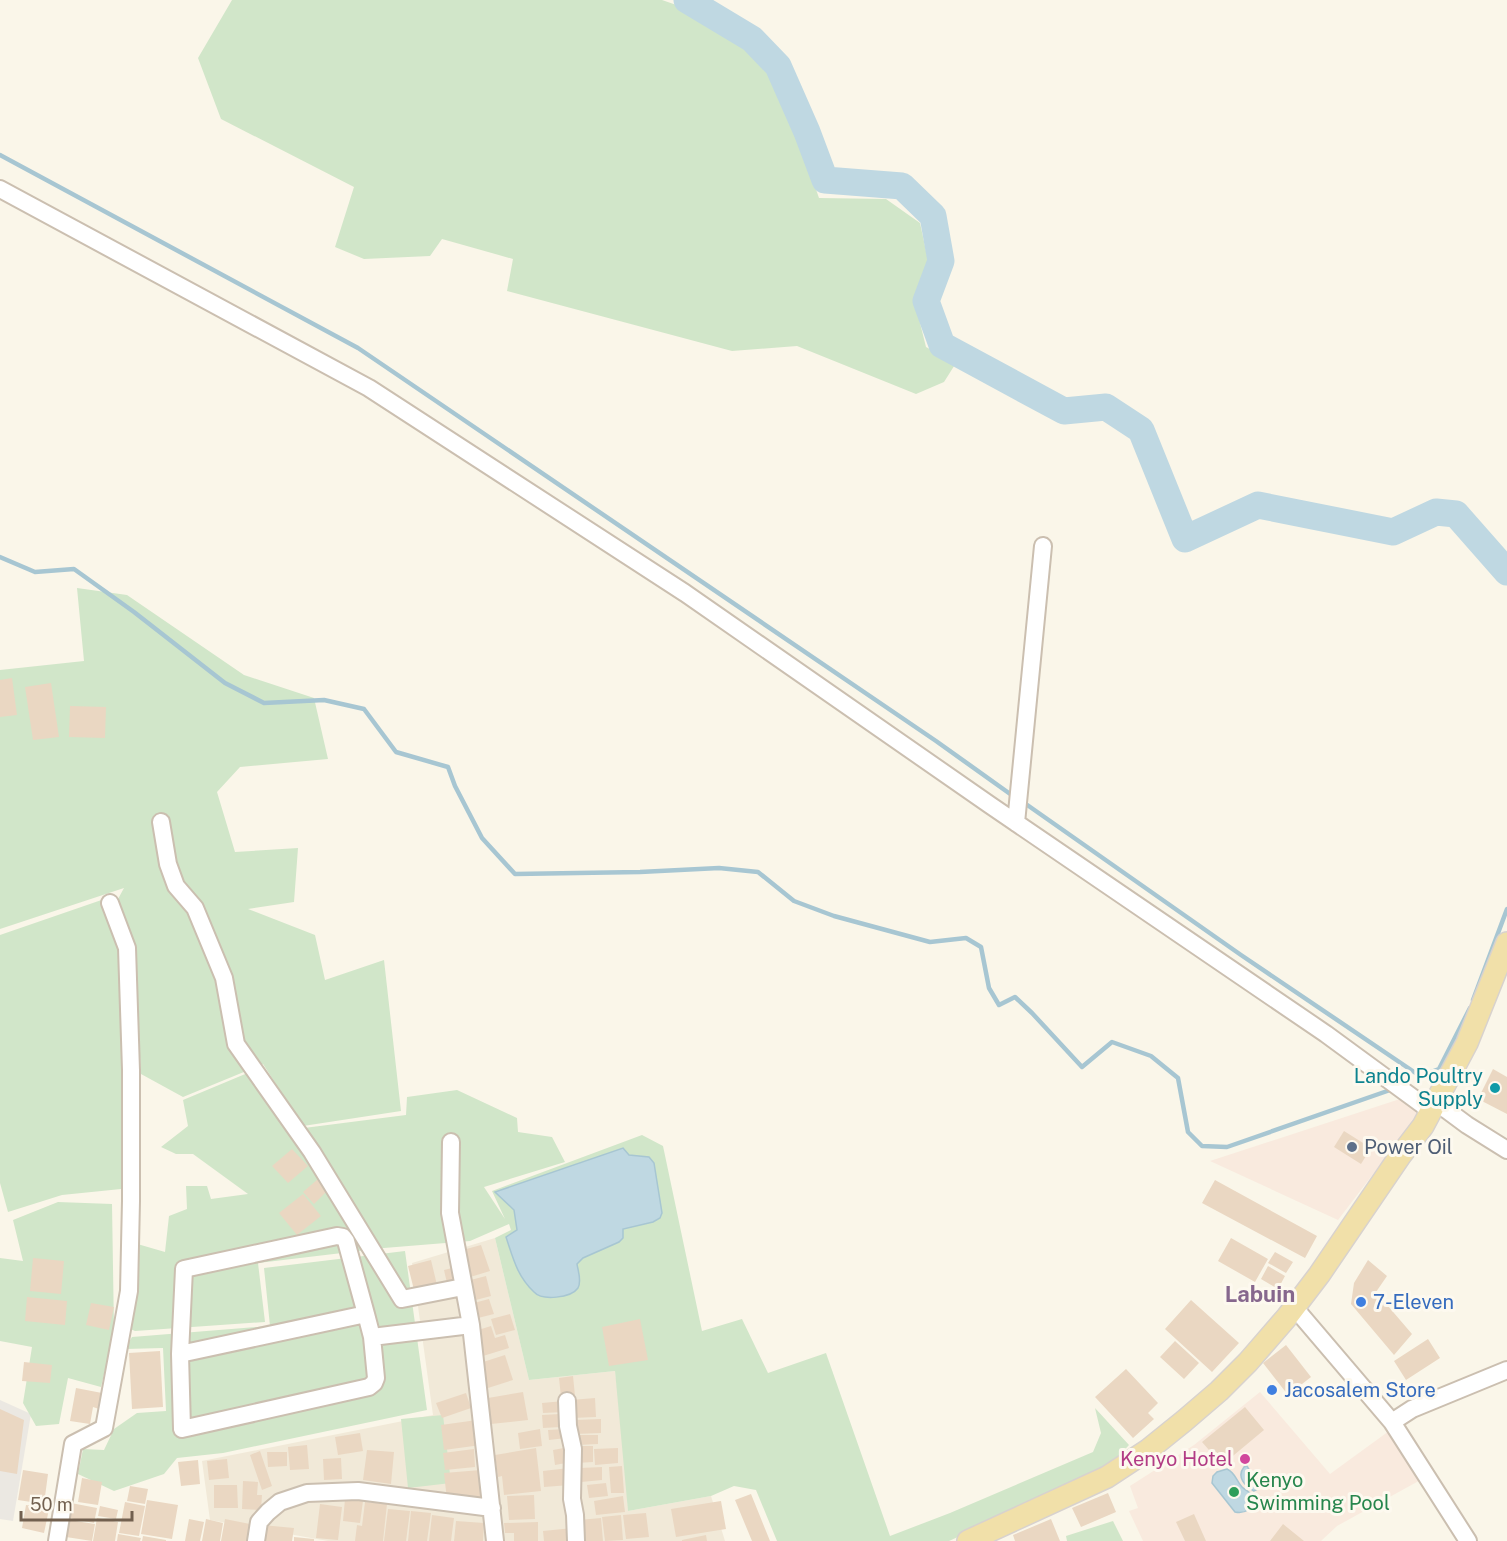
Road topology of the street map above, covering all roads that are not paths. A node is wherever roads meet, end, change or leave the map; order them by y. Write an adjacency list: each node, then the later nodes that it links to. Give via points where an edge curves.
1 (0, 189): 4 (street, via 369,388 685,593)
2 (1043, 546): 4 (street)
3 (161, 822): 10 (street, via 176,886 195,908 224,978 237,1044 312,1152 402,1299)
4 (1016, 823): 7 (street)
5 (110, 903): 20 (street, via 128,948 129,1292 104,1428 73,1444)
6 (1507, 943): 7 (main road, via 1467,1043)
7 (1433, 1107): 9 (street); 11 (main road)
8 (451, 1142): 10 (street, via 450,1213)
9 (1507, 1150)
10 (463, 1287): 13 (street)
11 (1294, 1307): 18 (street); 24 (main road, via 1219,1391 1148,1450 1107,1477)
12 (366, 1314): 14 (street); 15 (street); 15 (street, via 346,1242 337,1236 184,1269)
13 (471, 1325): 14 (street); 19 (street)
14 (372, 1337): 15 (street, via 376,1378 369,1387 183,1429)
15 (180, 1354)
16 (1507, 1370): 18 (street, via 1412,1408)
17 (567, 1401): 23 (street)
18 (1392, 1422): 25 (street)
19 (492, 1508): 21 (street, via 358,1491 307,1494 280,1502 268,1512 259,1522); 22 (street)
20 (57, 1541)
21 (256, 1541)
22 (495, 1541)
23 (576, 1541)
24 (968, 1541)
25 (1468, 1541)

